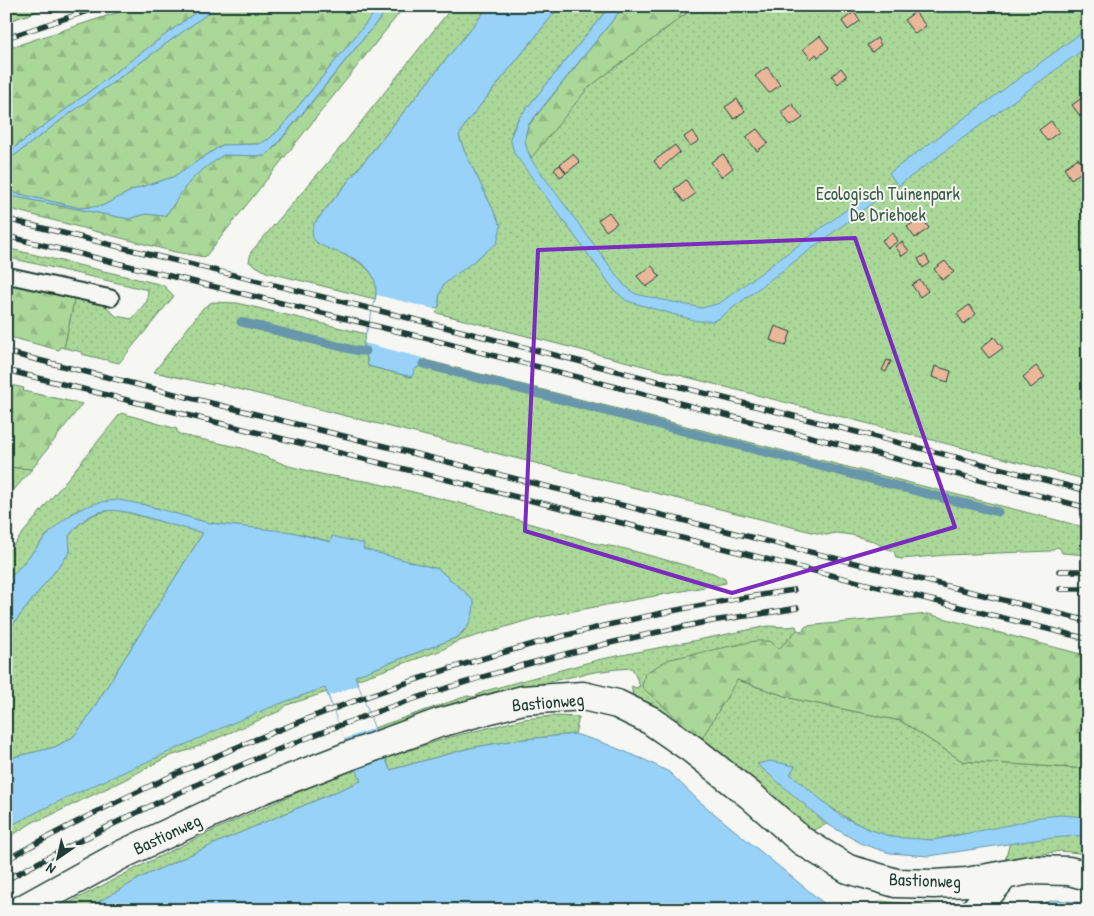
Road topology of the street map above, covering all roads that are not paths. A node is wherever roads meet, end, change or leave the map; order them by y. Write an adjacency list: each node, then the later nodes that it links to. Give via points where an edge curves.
1 (6, 275): 2 (lane)
2 (111, 298)
3 (1004, 876): 4 (street, Bastionweg, via 1030,870 1051,870); 5 (street, Bastionweg, via 966,882 896,883 848,869 802,841 692,749 650,720 617,704 583,696 523,700 440,724 349,756 261,790 122,854); 6 (street)
4 (1088, 876)
5 (21, 910)
6 (975, 910)

